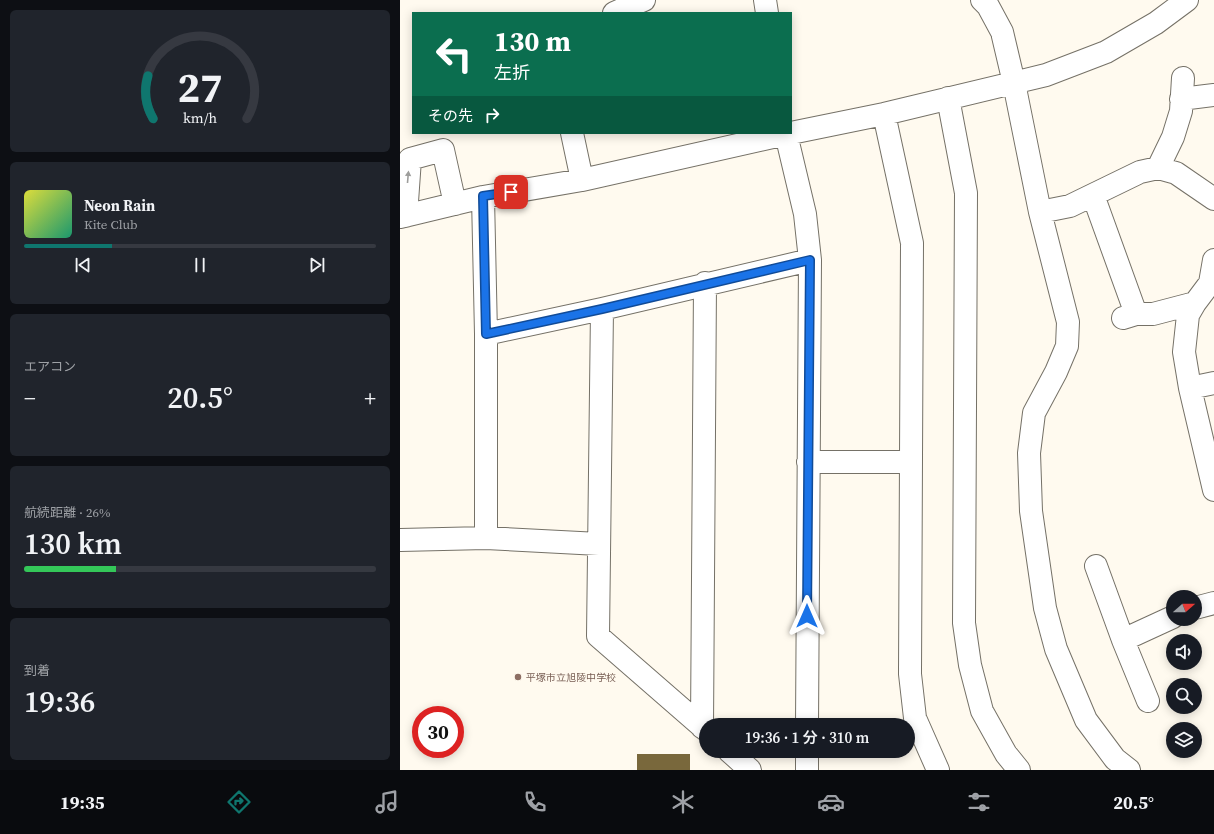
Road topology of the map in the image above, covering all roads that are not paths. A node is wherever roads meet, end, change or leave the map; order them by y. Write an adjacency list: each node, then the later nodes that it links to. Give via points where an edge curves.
1 (644, 0): 5 (street)
2 (764, 0): 6 (street)
3 (982, 0): 7 (street, via 1002,32)
4 (1187, 0): 7 (street, via 1156,23 1106,52 1046,75)
5 (616, 12)
6 (767, 12)
7 (1014, 83): 9 (street); 21 (street)
8 (1214, 95): 14 (street, via 1182,88 1181,111 1173,137)
9 (948, 98): 10 (street); 52 (street, via 966,193 964,623 970,666 982,711 1006,754)
10 (884, 114): 11 (street); 33 (street, via 912,243)
11 (792, 133)
12 (572, 134): 15 (street)
13 (786, 134): 15 (street); 23 (street, via 805,214)
14 (1158, 168): 16 (street, via 1140,172); 18 (street, via 1176,173)
15 (582, 180): 17 (street)
16 (1093, 195): 21 (street, via 1070,206); 26 (street, via 1130,316 1153,314)
17 (483, 196): 19 (street); 28 (street)
18 (1214, 199): 20 (street)
19 (455, 204): 22 (street); 22 (street, one-way to 19, via 410,160 443,150)
20 (1214, 206)
21 (1040, 212): 53 (street, via 1068,322 1067,346 1034,413 1029,453 1031,511 1045,608 1056,649 1086,720 1115,759)
22 (403, 216)
23 (810, 260): 25 (street); 32 (street)
24 (1214, 260): 26 (street, via 1210,283)
25 (705, 283): 27 (street); 44 (street)
26 (1195, 303): 30 (street, via 1188,315 1184,352)
27 (602, 309): 28 (street); 37 (street)
28 (486, 334): 35 (street)
29 (1214, 383): 30 (street)
30 (1190, 388): 31 (street)
31 (1209, 443): 34 (street)
32 (808, 462): 33 (street); 45 (street)
33 (910, 462): 51 (street, via 910,674 915,718)
34 (1214, 490)
35 (486, 538): 36 (street); 37 (street)
36 (400, 540)
37 (599, 544): 46 (street, via 598,636)
38 (1096, 566): 42 (street)
39 (1214, 603): 40 (street)
40 (1202, 606)
41 (1166, 620): 42 (street)
42 (1123, 640): 43 (street)
43 (1148, 701)
44 (704, 718)
45 (807, 718)
46 (699, 725)
47 (736, 758): 49 (street)
48 (807, 758): 50 (street)
49 (749, 770)
50 (807, 770)
51 (938, 770)
52 (1019, 770)
53 (1129, 770)

